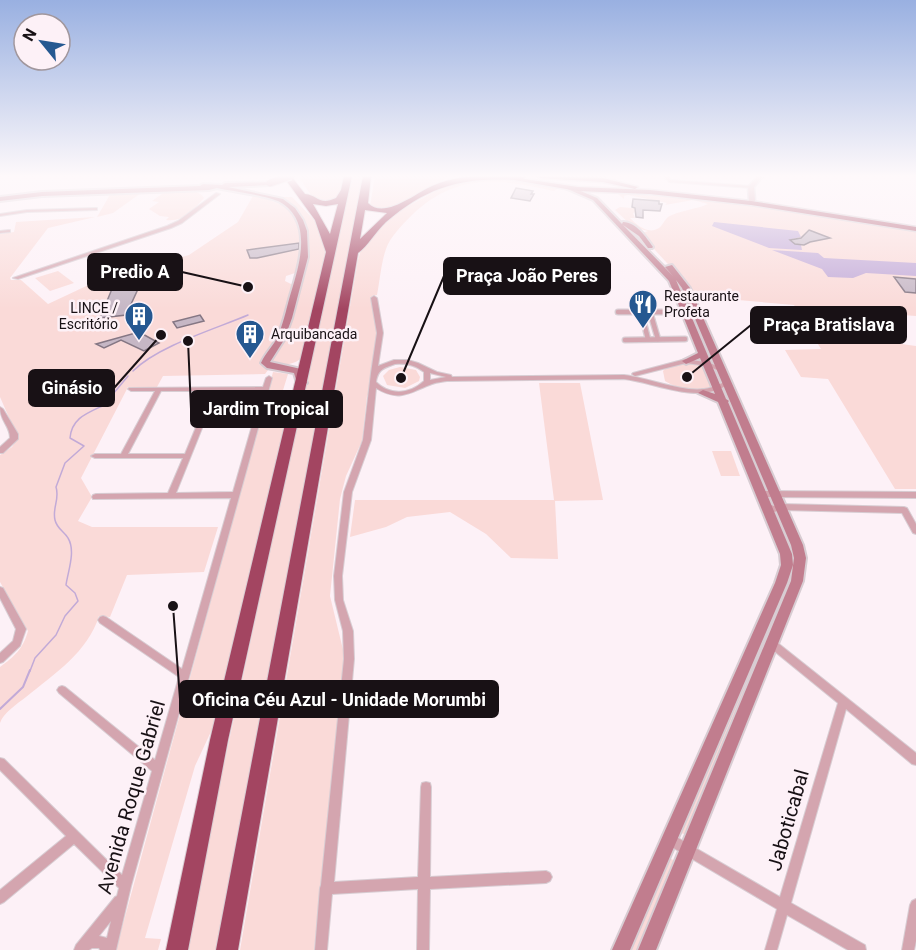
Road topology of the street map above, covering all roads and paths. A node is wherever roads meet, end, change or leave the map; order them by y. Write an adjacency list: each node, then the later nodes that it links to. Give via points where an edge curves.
1 (181, 220): 18 (street)
2 (300, 220): 32 (main road, via 306,255 279,343 265,363)
3 (319, 220): 17 (highway)
4 (343, 220): 17 (highway)
5 (355, 220): 17 (highway)
6 (381, 220): 17 (highway)
7 (616, 220): 12 (main road)
8 (624, 220): 13 (main road)
9 (870, 220): 11 (main road)
10 (873, 220): 11 (main road)
11 (916, 227)
12 (625, 230): 13 (main road); 16 (main road)
13 (634, 230): 16 (main road)
14 (8, 231): 15 (street)
15 (0, 232)
16 (638, 238): 27 (main road, via 672,280); 35 (main road, via 683,281)
17 (340, 258): 26 (highway); 89 (highway)
18 (16, 278)
19 (374, 298): 28 (street, via 380,320)
20 (618, 312): 22 (street, via 641,312)
21 (675, 312): 23 (street, via 650,312)
22 (648, 339): 23 (street); 25 (street)
23 (658, 339): 24 (street)
24 (685, 339)
25 (625, 340)
26 (309, 351): 32 (main road, via 300,363); 39 (highway)
27 (704, 354): 29 (main road); 31 (main road)
28 (377, 357): 30 (street); 38 (street)
29 (686, 361): 31 (street); 34 (street)
30 (387, 364): 33 (street, via 410,362); 38 (street)
31 (708, 364): 35 (street); 42 (main road)
32 (280, 367): 39 (main road, via 299,372)
33 (422, 367): 36 (street, via 446,376); 41 (street, via 428,376)
34 (660, 367): 36 (street, via 641,374); 40 (street)
35 (720, 369): 42 (main road)
36 (516, 376): 40 (street, via 643,378); 41 (street, via 447,379)
37 (269, 378): 46 (street, Avenida Roque Gabriel)
38 (374, 378): 47 (street, via 376,386); 49 (street)
39 (302, 383): 88 (highway, via 219,740)
40 (665, 385): 48 (street)
41 (423, 386): 47 (street, via 404,393)
42 (723, 386): 48 (street); 50 (main road); 56 (main road)
43 (131, 389): 44 (street)
44 (159, 389): 45 (street); 54 (street)
45 (215, 389): 46 (street); 55 (street)
46 (266, 389): 57 (street, Avenida Roque Gabriel)
47 (388, 392): 49 (street)
48 (703, 393): 50 (main road)
49 (372, 401): 81 (street, via 367,440 348,492 338,576 349,658)
50 (724, 401): 56 (main road)
51 (0, 410): 52 (street, via 14,439)
52 (0, 451)
53 (96, 456): 54 (street)
54 (124, 456): 55 (street)
55 (188, 456): 59 (street)
56 (771, 492): 58 (street); 61 (main road); 62 (main road)
57 (236, 495): 59 (street); 69 (street, Avenida Roque Gabriel)
58 (916, 495)
59 (171, 496): 60 (street)
60 (96, 497)
61 (768, 507): 62 (street); 64 (main road)
62 (781, 507): 63 (street, via 904,510); 64 (main road)
63 (916, 531)
64 (793, 556): 67 (main road, via 797,581); 77 (main road)
65 (0, 590): 68 (street, via 21,629 17,643)
66 (104, 620): 69 (street)
67 (771, 643): 71 (street); 78 (main road)
68 (0, 659)
69 (185, 676): 74 (street, Avenida Roque Gabriel)
70 (62, 690): 74 (street)
71 (843, 701): 72 (street); 85 (street, Jaboticabal)
72 (916, 760)
73 (0, 763): 76 (street)
74 (158, 769): 82 (street, Avenida Roque Gabriel)
75 (426, 787): 80 (street)
76 (74, 836): 82 (street); 83 (street)
77 (669, 839): 78 (street); 92 (main road)
78 (687, 849): 85 (street); 93 (main road)
79 (546, 877): 80 (street)
80 (424, 883): 81 (street); 91 (street)
81 (326, 888): 90 (street)
82 (124, 892): 86 (street); 87 (street, Avenida Roque Gabriel)
83 (0, 898)
84 (916, 905): 96 (street)
85 (784, 906): 94 (street, Jaboticabal); 95 (street)
86 (80, 950): 87 (street, Avenida Roque Gabriel, via 97,941)
87 (109, 950)
88 (177, 950)
89 (227, 950)
90 (321, 950)
91 (423, 950)
92 (621, 950)
93 (647, 950)
94 (771, 950)
95 (860, 950)
96 (908, 950)

